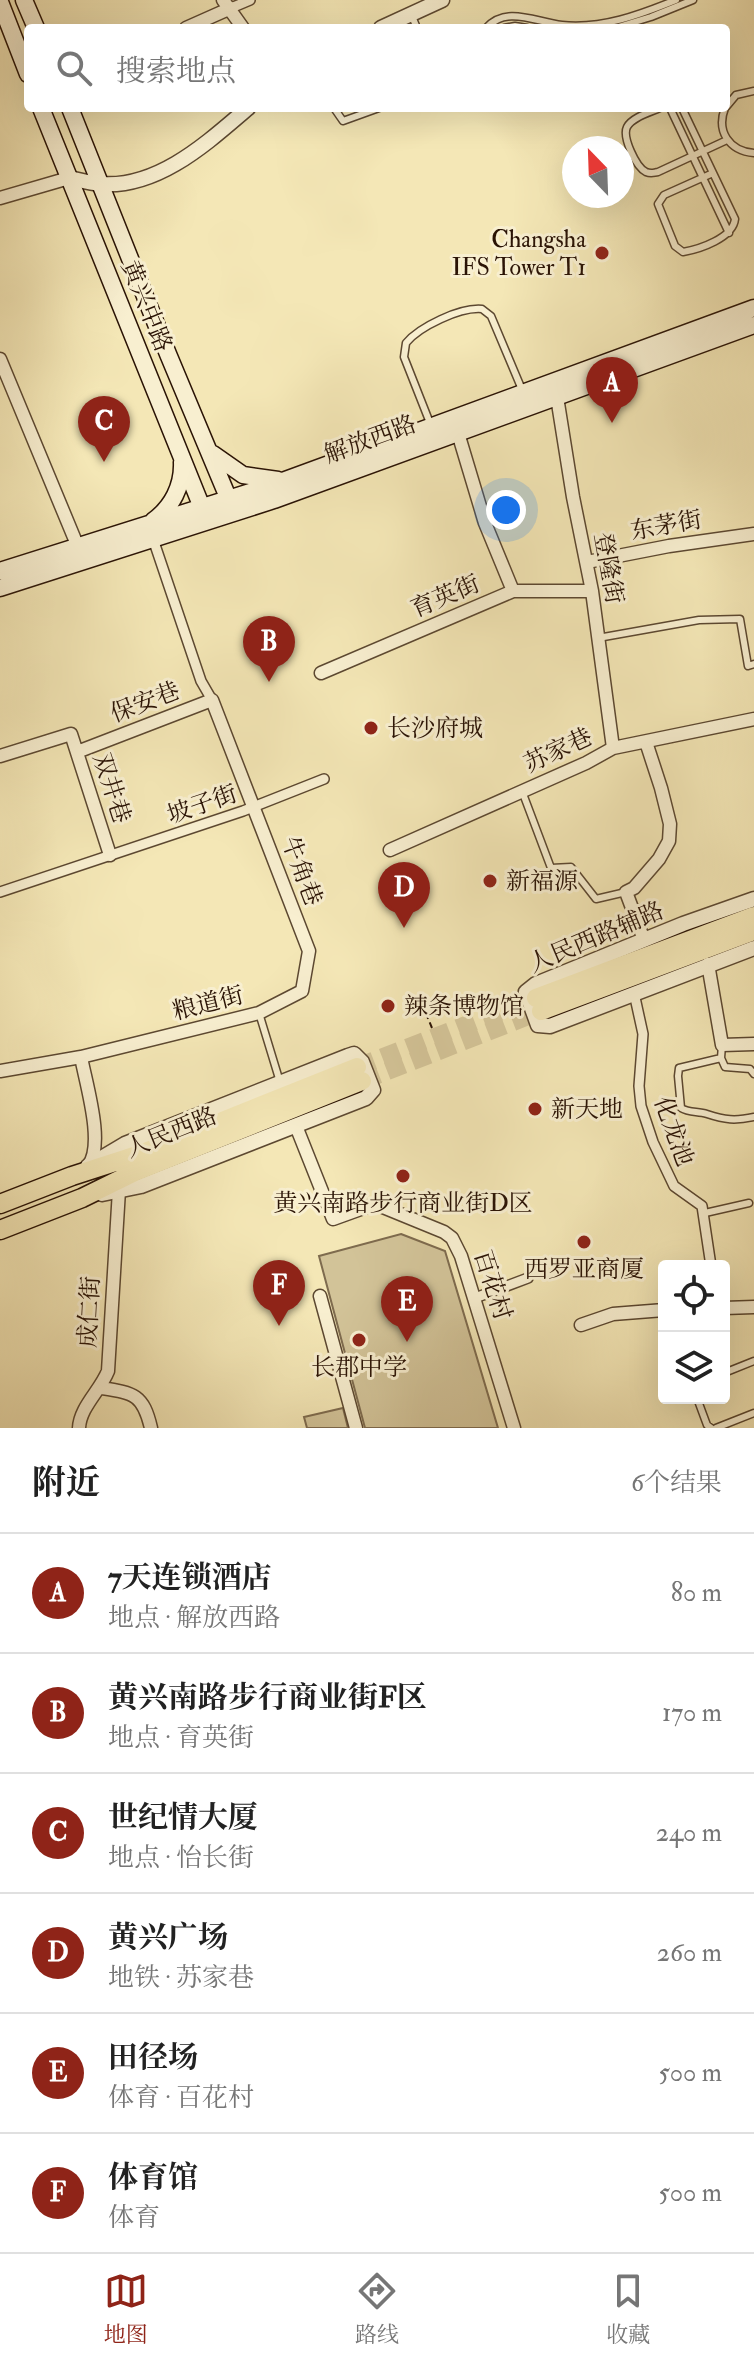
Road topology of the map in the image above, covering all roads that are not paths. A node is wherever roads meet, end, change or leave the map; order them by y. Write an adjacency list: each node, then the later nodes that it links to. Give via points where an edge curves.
1 (24, 0): 9 (main road)
2 (250, 0): 7 (street)
3 (442, 0): 8 (street)
4 (676, 0): 14 (lane)
5 (693, 0): 15 (lane)
6 (0, 2): 16 (main road)
7 (227, 4): 10 (street); 11 (street)
8 (414, 21)
9 (34, 24)
10 (193, 24)
11 (240, 24)
12 (490, 24): 13 (lane, via 511,15)
13 (558, 24)
14 (600, 24)
15 (626, 24)
16 (24, 64)
17 (754, 91): 18 (lane)
18 (730, 102)
19 (43, 112): 33 (main road, 黄兴中路)
20 (72, 112): 35 (main road, 黄兴中路)
21 (243, 112): 35 (street, via 195,152 167,167 133,181)
22 (337, 112): 23 (lane, via 343,121)
23 (368, 112)
24 (651, 112): 31 (lane, via 631,121 625,132 640,167 650,174)
25 (672, 112): 31 (lane)
26 (684, 112): 29 (lane)
27 (724, 112): 28 (lane, via 721,121)
28 (727, 140): 29 (lane); 30 (lane)
29 (703, 152): 31 (lane); 32 (lane)
30 (754, 153)
31 (693, 156): 34 (lane)
32 (713, 173): 34 (lane); 37 (lane, via 735,219)
33 (69, 178): 35 (street); 36 (street); 46 (main road, 黄兴中路)
34 (703, 178): 37 (lane); 37 (lane, via 664,195 658,204 675,246 688,252)
35 (102, 184): 45 (main road, 黄兴中路)
36 (0, 198)
37 (729, 233)
38 (754, 308): 41 (main road, 解放西路)
39 (754, 325): 42 (main road, 解放西路)
40 (1, 364): 52 (street)
41 (524, 394): 43 (main road, 解放西路); 43 (lane, via 495,322 482,309 461,312 421,329 406,343 404,357)
42 (557, 397): 44 (main road, 解放西路); 53 (street, 登隆街)
43 (431, 427): 47 (main road, 解放西路)
44 (458, 433): 48 (main road, 解放西路); 56 (street, via 485,523)
45 (206, 444): 47 (main road, via 221,462 243,475); 48 (main road, 黄兴中路)
46 (180, 453): 49 (main road, 黄兴中路); 50 (main road, via 182,474 174,497)
47 (292, 478): 48 (main road, 解放西路)
48 (232, 506): 49 (main road, 解放西路)
49 (205, 515): 50 (main road, 解放西路)
50 (149, 533): 52 (main road, 解放西路); 55 (main road, 解放西路); 61 (street)
51 (754, 534): 53 (street, 东茅街)
52 (78, 547): 54 (main road, 解放西路)
53 (587, 562): 57 (street, 登隆街)
54 (0, 571)
55 (0, 588)
56 (513, 591): 57 (street, 育英街); 60 (street, 育英街)
57 (592, 591): 58 (street, 登隆街)
58 (598, 638): 59 (lane, via 699,620 740,619 748,666); 64 (street, 登隆街)
59 (754, 664)
60 (321, 673)
61 (212, 700): 65 (street, 保安巷); 69 (street, 保安巷)
62 (754, 719): 63 (street, 苏家巷)
63 (646, 742): 64 (street, 苏家巷); 73 (street, via 670,824 669,841)
64 (613, 748): 68 (street, 苏家巷)
65 (77, 752): 66 (street, 双井巷, via 71,734); 71 (street, 双井巷)
66 (0, 756)
67 (324, 779): 69 (street, 坡子街)
68 (522, 791): 70 (street, 苏家巷); 73 (lane, via 551,868 571,867 596,899)
69 (254, 807): 71 (street, 坡子街); 79 (street, 牛角巷)
70 (390, 850)
71 (110, 855): 72 (street, 坡子街)
72 (0, 892)
73 (626, 892): 77 (street)
74 (754, 899): 77 (street, 人民西路辅路)
75 (754, 916): 76 (main road, via 539,1005)
76 (754, 931)
77 (644, 940): 81 (street, 人民西路辅路, via 526,992 535,1021 544,1027)
78 (754, 948): 80 (street, 人民西路辅路)
79 (309, 951): 82 (street, 粮道街, via 302,991)
80 (708, 964): 81 (street, 人民西路辅路); 84 (street)
81 (634, 993): 96 (street, 化龙池, via 643,1034 641,1106 674,1186)
82 (259, 1013): 85 (street, 粮道街); 88 (lane)
83 (754, 1044): 84 (street)
84 (721, 1052): 87 (lane, via 725,1067); 89 (lane, via 679,1068 681,1108 722,1120)
85 (81, 1057): 86 (street, 粮道街); 91 (street, via 96,1144 93,1159)
86 (0, 1071)
87 (754, 1074)
88 (280, 1082): 90 (street, via 354,1054 372,1085 371,1095); 91 (street, via 125,1144)
89 (754, 1117)
90 (296, 1126): 92 (street); 101 (street, 百花村, via 333,1219 378,1205 444,1232 457,1245)
91 (80, 1171): 93 (main road, 人民西路, via 360,1074); 95 (main road, 人民西路)
92 (119, 1190): 93 (street); 108 (street, 成仁街, via 108,1371)
93 (82, 1198): 97 (main road, 人民西路)
94 (749, 1203): 96 (lane)
95 (0, 1204)
96 (705, 1213): 98 (street)
97 (0, 1230)
98 (710, 1260)
99 (528, 1278): 101 (street)
100 (320, 1296): 113 (street)
101 (475, 1298): 114 (street, 百花村)
102 (754, 1307): 103 (street)
103 (730, 1308)
104 (658, 1310): 105 (street, via 613,1314)
105 (581, 1325)
106 (754, 1361): 107 (lane)
107 (730, 1371)
108 (101, 1388): 111 (street, 成仁街, via 80,1415); 112 (street, via 138,1397)
109 (699, 1404): 115 (lane, via 707,1425)
110 (754, 1413): 115 (lane)
111 (79, 1428)
112 (151, 1428)
113 (356, 1428)
114 (514, 1428)
115 (714, 1428)

